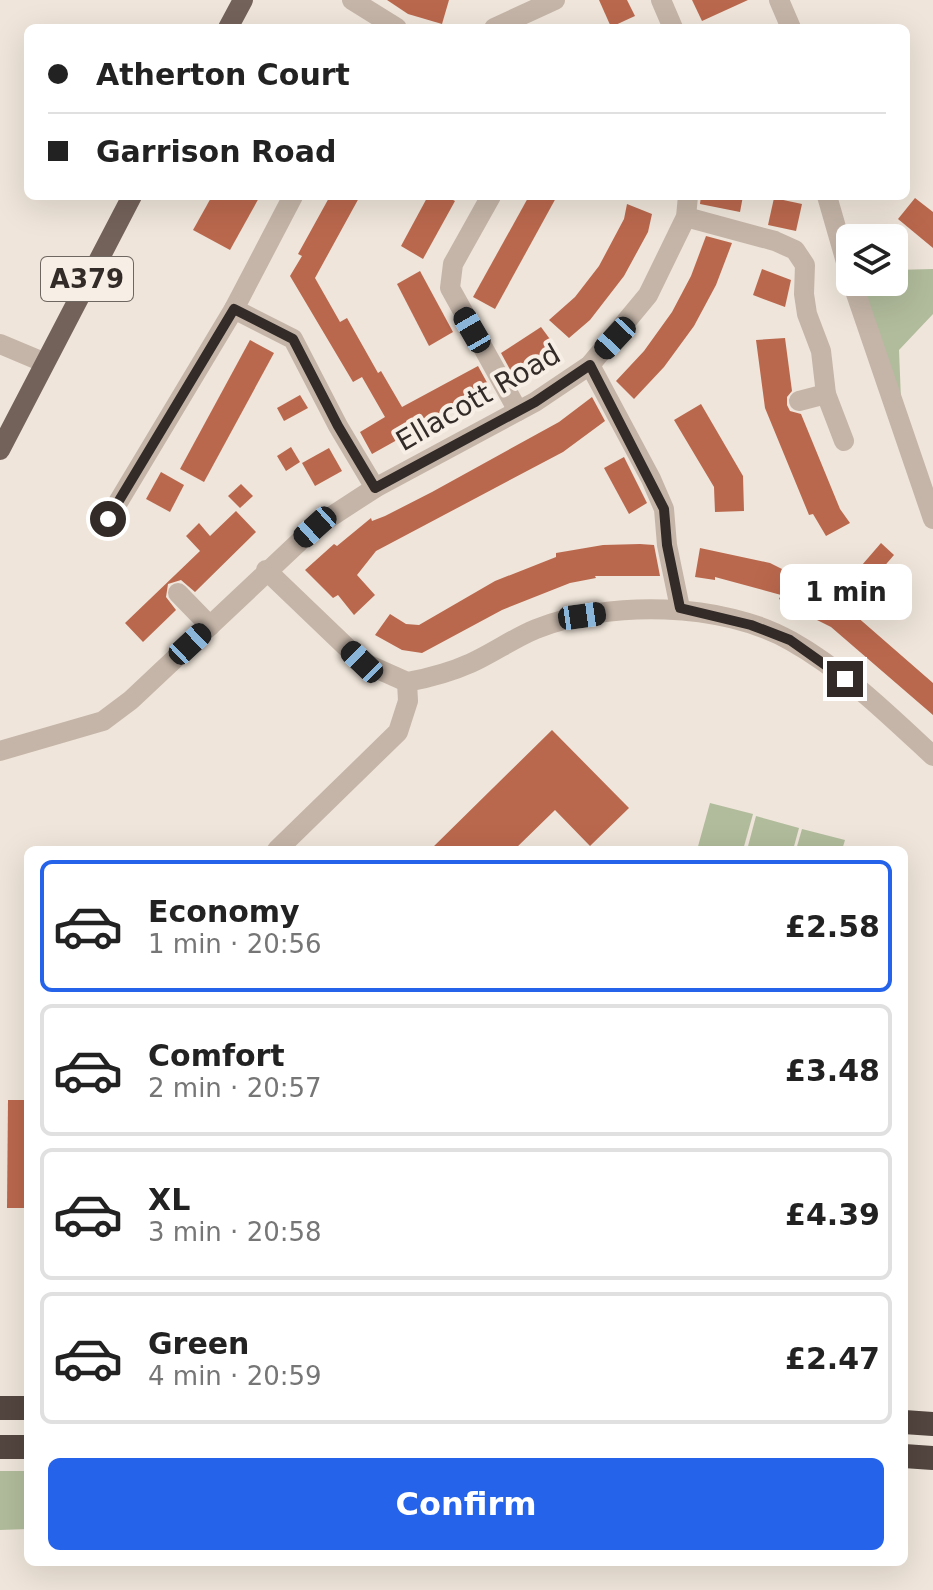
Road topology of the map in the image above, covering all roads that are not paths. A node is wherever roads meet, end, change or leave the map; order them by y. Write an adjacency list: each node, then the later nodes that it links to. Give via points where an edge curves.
1 (243, 0): 6 (main road)
2 (352, 0): 7 (street)
3 (555, 0): 8 (street)
4 (661, 0): 9 (street)
5 (779, 0): 10 (street)
6 (230, 24)
7 (391, 24)
8 (503, 24)
9 (671, 24)
10 (789, 24)
11 (130, 200): 21 (main road, A379)
12 (291, 200): 19 (street)
13 (489, 200): 25 (street, via 453,264 450,288)
14 (688, 200): 16 (street, Ellacott Road)
15 (828, 200): 17 (street)
16 (686, 217): 22 (street, Ellacott Road, via 648,295); 23 (street, via 795,250 805,265 807,314 821,351)
17 (836, 227)
18 (856, 296): 30 (street)
19 (234, 309): 28 (street, via 293,339); 29 (street)
20 (0, 344): 21 (street)
21 (43, 362): 27 (main road, A379)
22 (590, 365): 25 (street, Ellacott Road); 33 (street, via 664,509)
23 (826, 394): 24 (street); 26 (street)
24 (799, 401)
25 (518, 411): 28 (street, Ellacott Road)
26 (844, 441)
27 (0, 450)
28 (375, 488): 31 (street, Ellacott Road, via 315,527)
29 (108, 519)
30 (933, 519)
31 (266, 570): 34 (street, Ellacott Road); 35 (street, via 362,662)
32 (178, 593): 34 (street)
33 (680, 608): 35 (street, via 582,616 538,628 472,662); 37 (street, via 790,640 845,679)
34 (210, 626): 36 (street, Ellacott Road, via 103,721)
35 (407, 682): 38 (street, via 405,716 398,732)
36 (0, 751)
37 (933, 756)
38 (281, 846)
39 (0, 1408): 40 (highway)
40 (24, 1408)
41 (908, 1422): 42 (highway)
42 (933, 1424)
43 (0, 1447): 44 (highway)
44 (24, 1447)
45 (908, 1456): 46 (highway)
46 (933, 1458)

